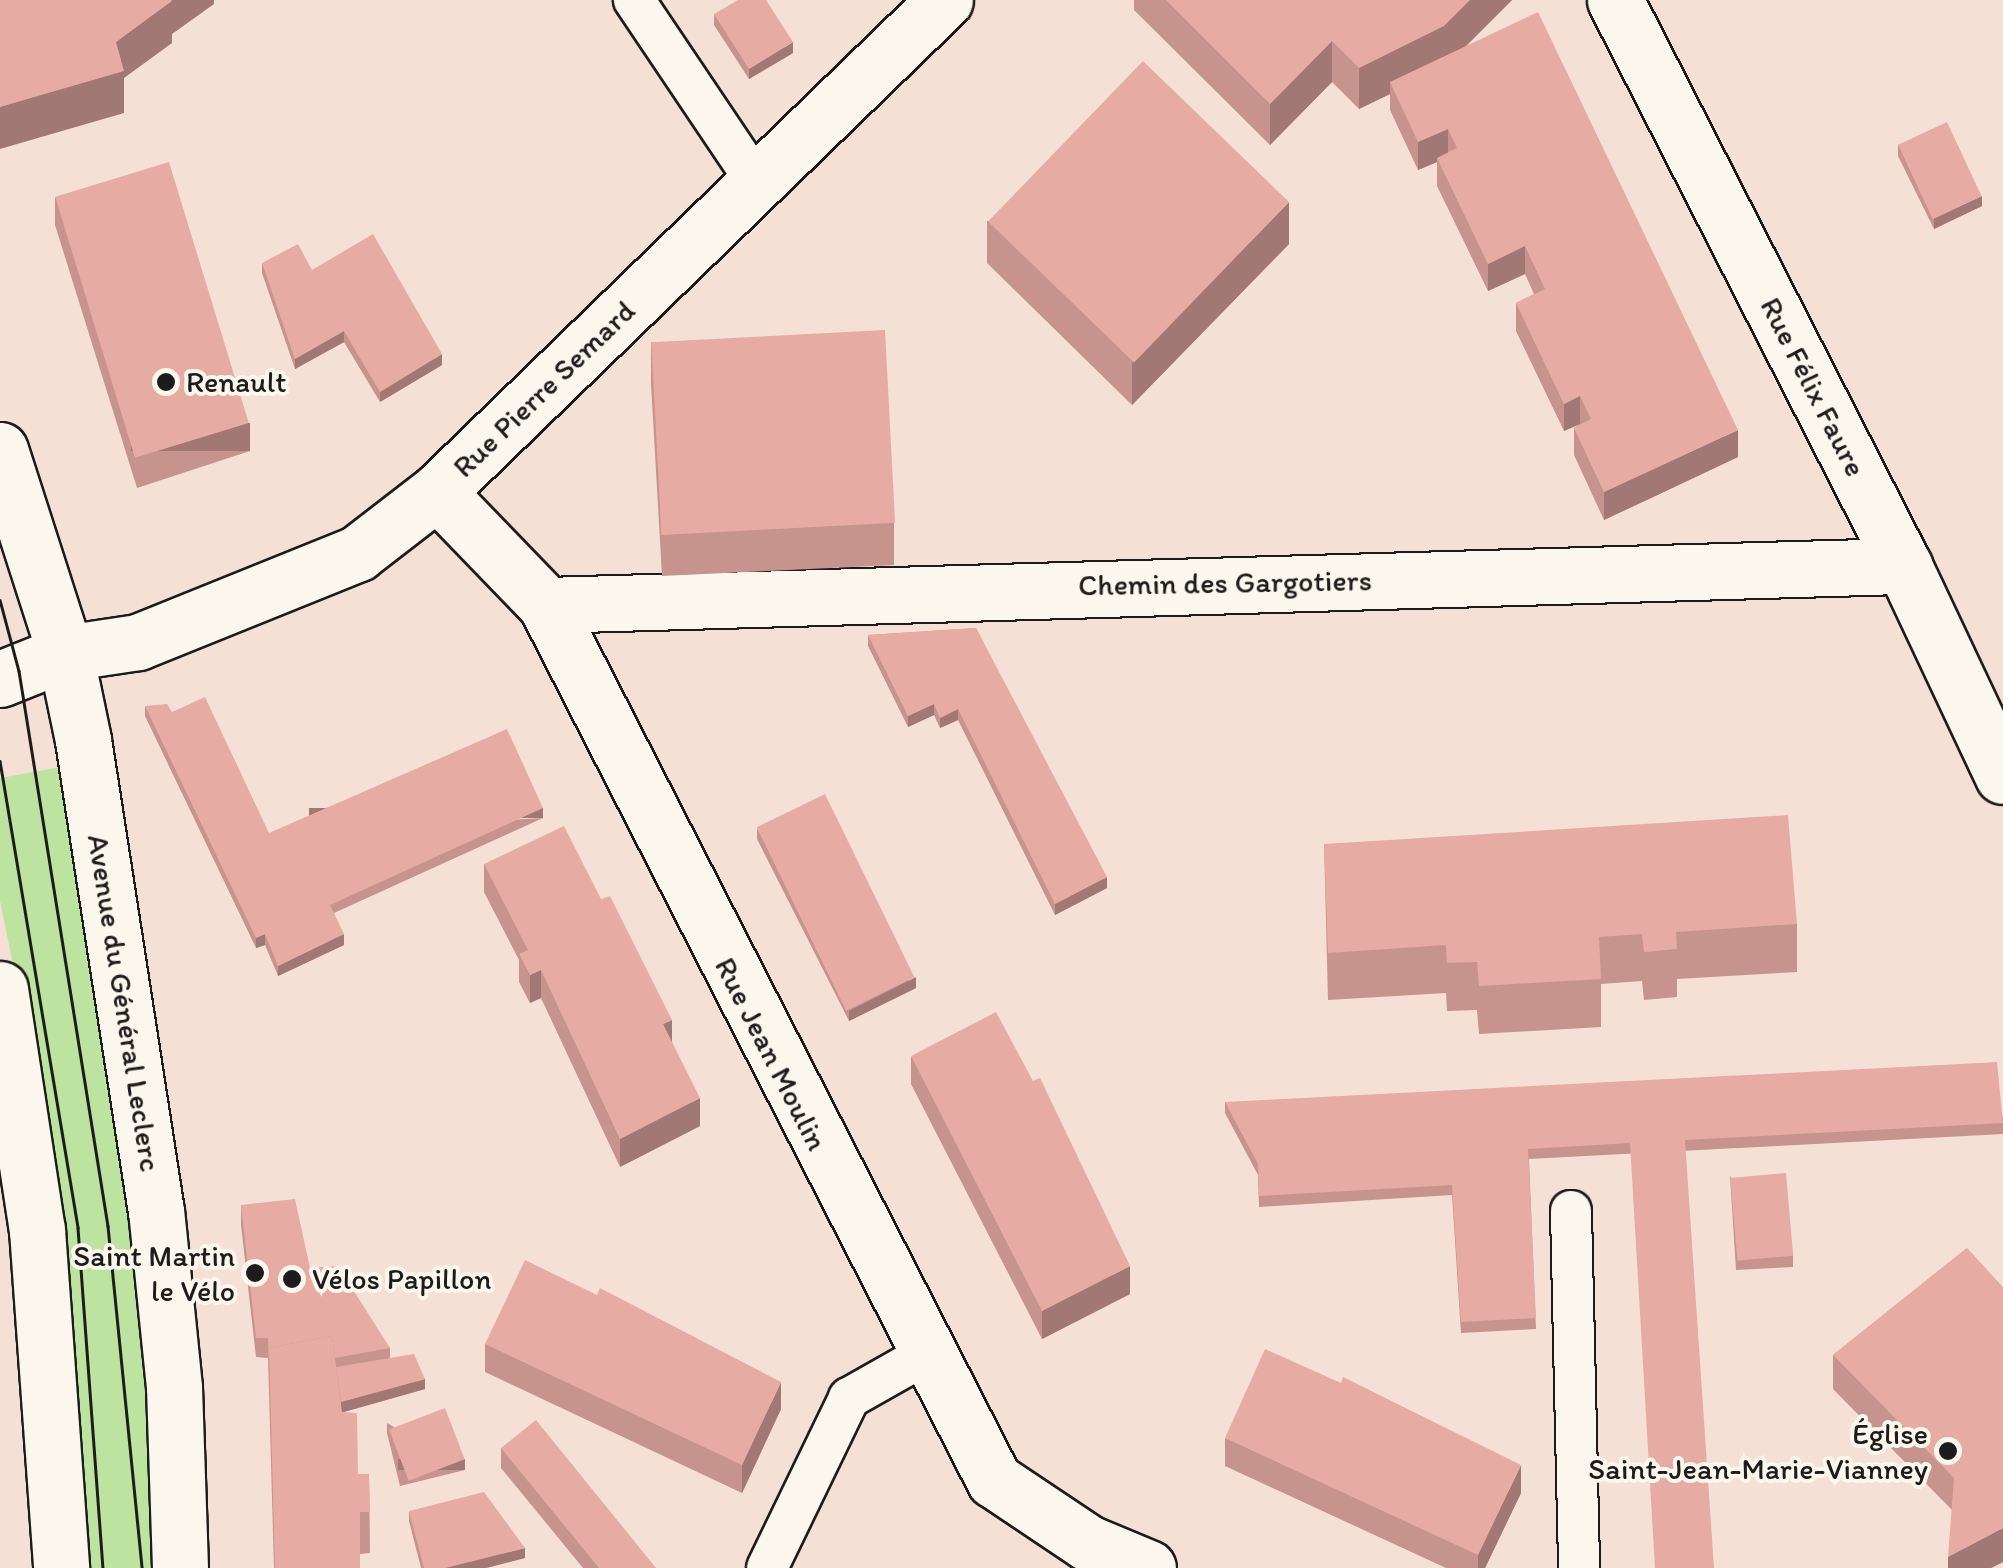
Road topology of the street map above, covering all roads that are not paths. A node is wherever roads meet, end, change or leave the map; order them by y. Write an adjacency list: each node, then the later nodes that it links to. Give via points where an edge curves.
1 (634, 0): 4 (lane)
2 (945, 0): 4 (street, Rue Pierre Semard)
3 (1615, 0): 7 (street, Rue Félix Faure)
4 (758, 184): 6 (street, Rue Pierre Semard)
5 (0, 450): 9 (street, Avenue du Général Leclerc)
6 (438, 492): 8 (street, Rue Jean Moulin); 9 (street, Rue Pierre Semard, via 358,552 138,642)
7 (1904, 566): 8 (street, Chemin des Gargotiers); 11 (street, Rue Félix Faure)
8 (546, 605): 14 (street, Rue Jean Moulin)
9 (65, 653): 10 (street, Rue Pierre Semard); 16 (street, Avenue du Général Leclerc, via 156,1210 174,1387)
10 (0, 679)
11 (2003, 776)
12 (0, 988): 15 (street, via 37,1230)
13 (1571, 1212): 19 (lane)
14 (925, 1354): 17 (lane, via 849,1398); 18 (street, Rue Jean Moulin, via 994,1480 1088,1543)
15 (61, 1568)
16 (180, 1568)
17 (767, 1568)
18 (1148, 1568)
19 (1579, 1568)

